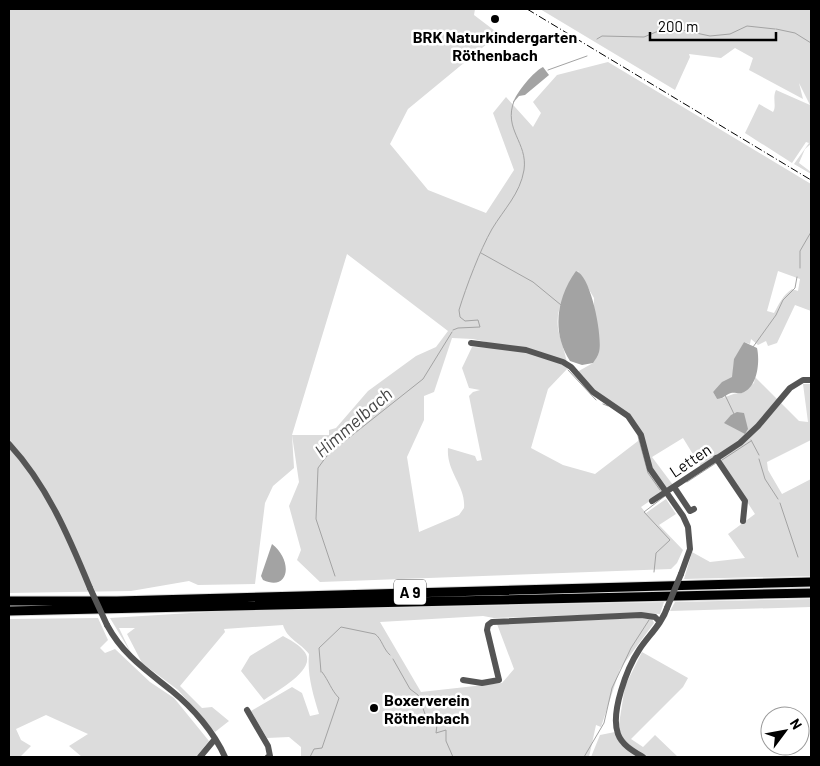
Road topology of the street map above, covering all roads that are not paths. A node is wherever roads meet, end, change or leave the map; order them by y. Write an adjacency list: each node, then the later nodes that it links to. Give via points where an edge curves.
1 (471, 343): 6 (street, via 548,356 571,368 593,392 634,423 641,435 650,469)
2 (811, 380): 4 (street, Letten, via 803,380 790,388 750,435)
3 (9, 444): 17 (street, bridge, via 46,494 107,625 125,653 188,706)
4 (716, 458): 5 (street, Letten); 9 (street, via 745,501)
5 (674, 487): 6 (street, Letten); 8 (street, via 690,512)
6 (666, 492): 7 (street); 14 (street, Letten, bridge, via 683,516 690,549)
7 (652, 501)
8 (694, 509)
9 (743, 521)
10 (811, 582): 12 (highway, A 9)
11 (811, 593): 13 (highway, A 9)
12 (9, 601)
13 (9, 611)
14 (660, 622): 15 (street, via 641,615 492,622 487,630 499,680 482,683); 21 (street, Letten, via 630,665 616,723 621,740)
15 (463, 680)
16 (247, 710): 20 (street, via 268,746)
17 (215, 739): 18 (street); 19 (street)
18 (200, 757)
19 (225, 757)
20 (268, 757)
21 (643, 757)

